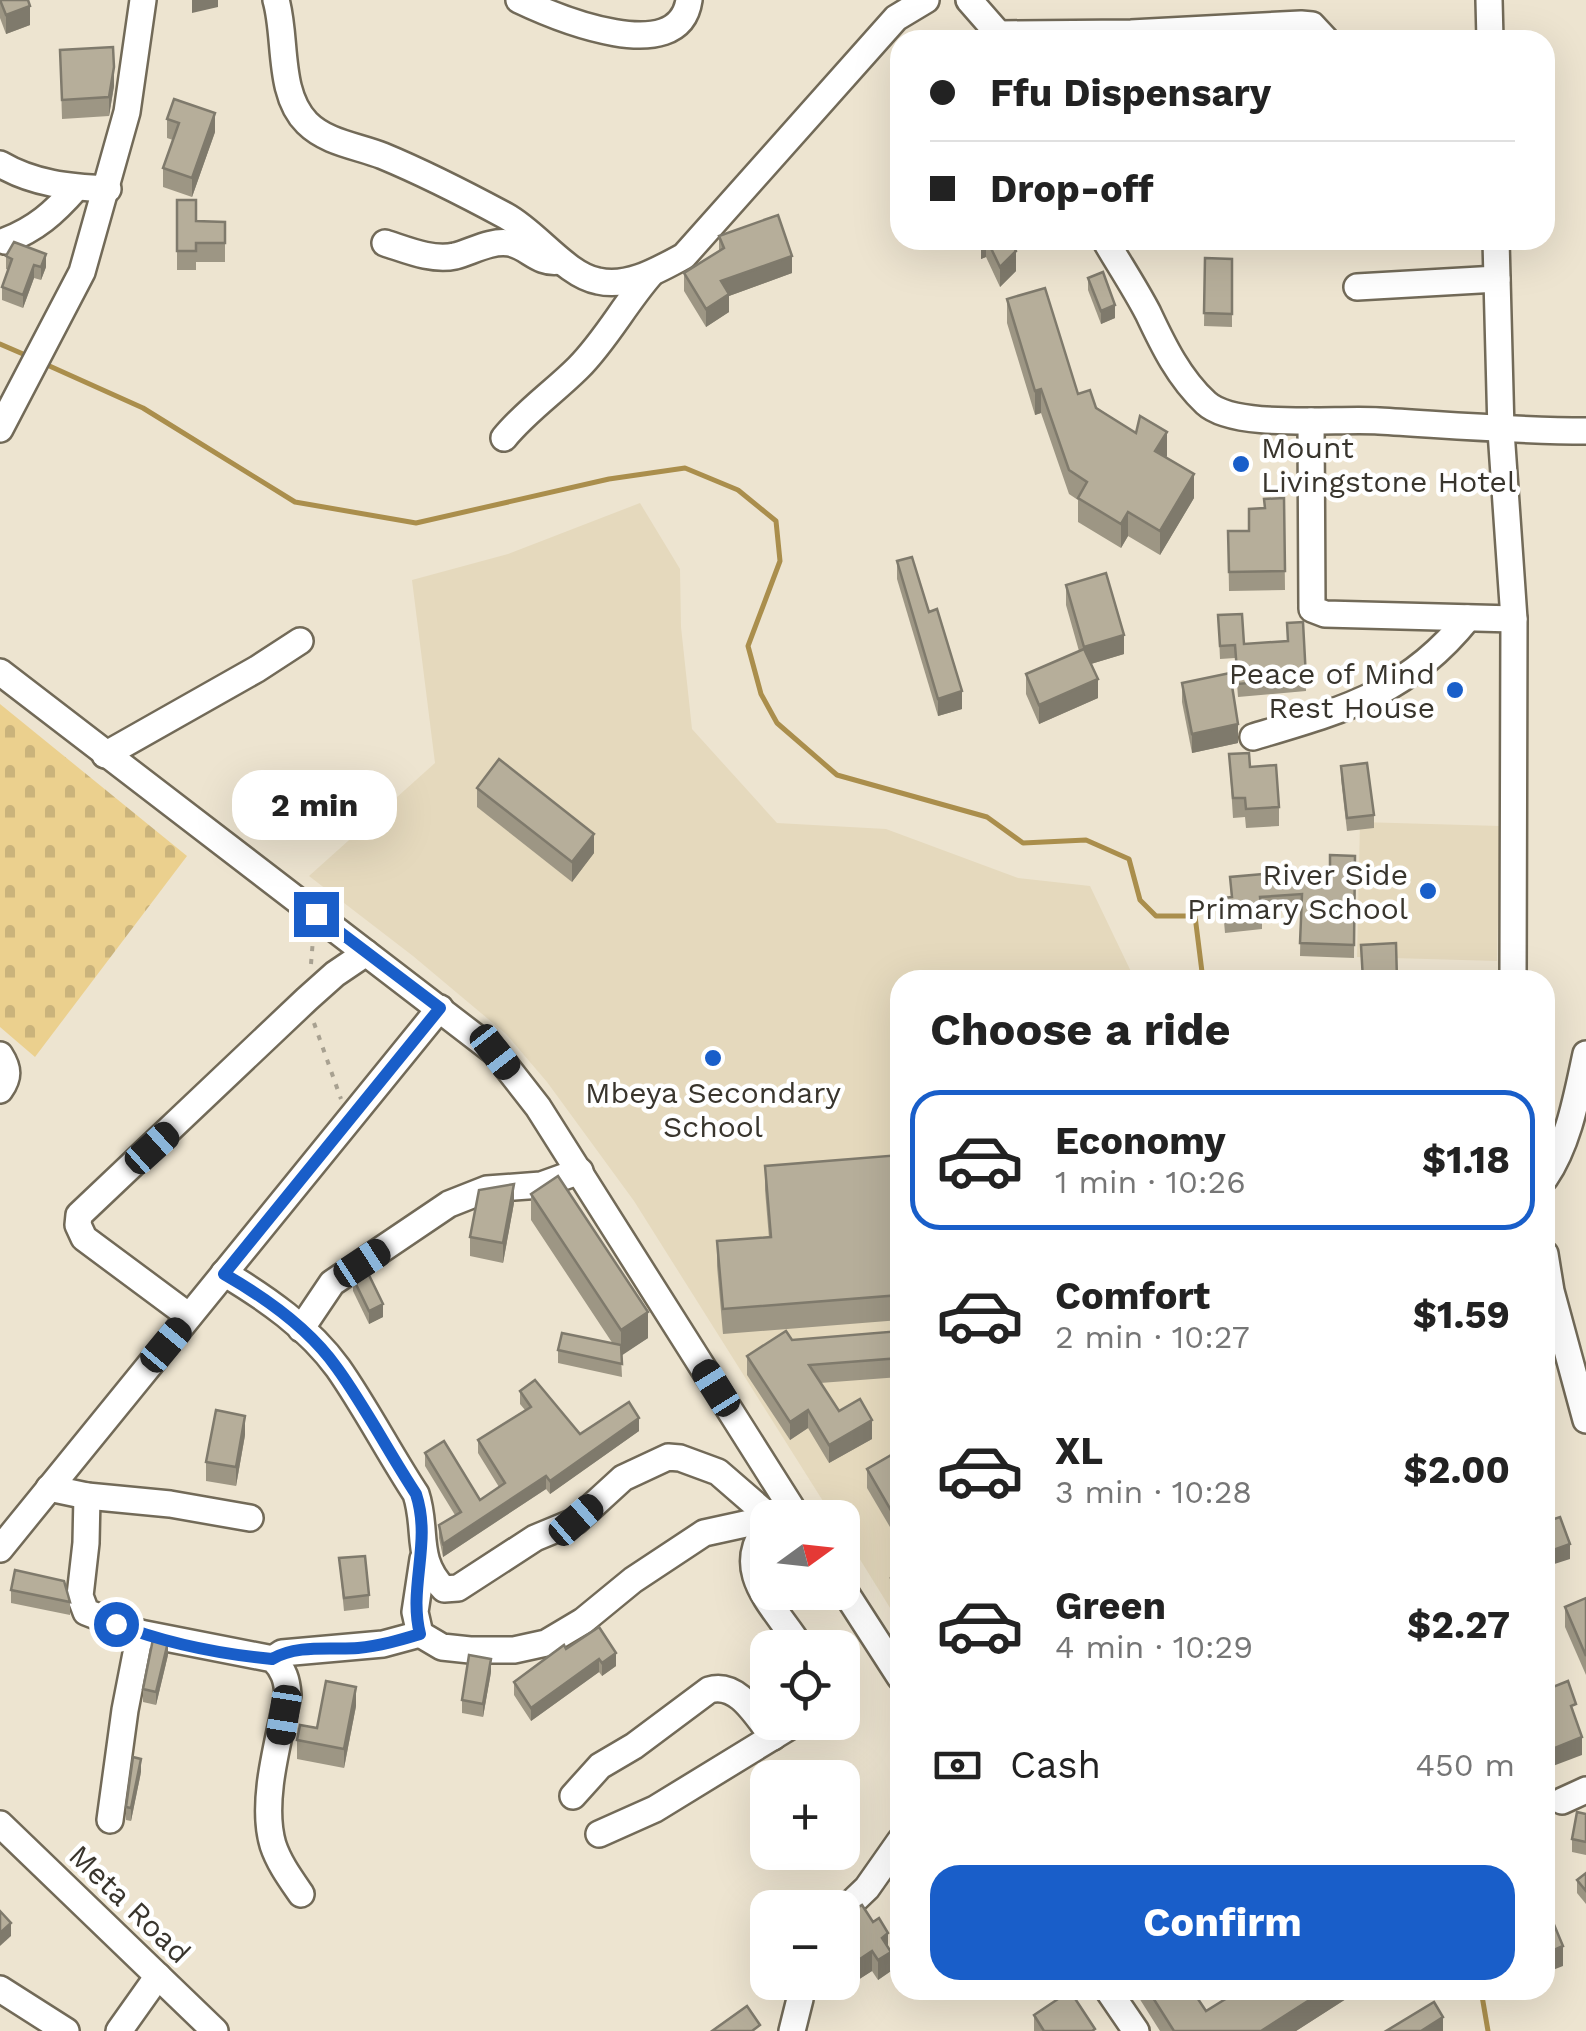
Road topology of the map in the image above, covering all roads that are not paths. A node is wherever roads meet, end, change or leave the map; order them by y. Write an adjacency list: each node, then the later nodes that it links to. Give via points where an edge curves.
1 (143, 0): 14 (street, via 128,112)
2 (276, 0): 19 (street, via 288,87 308,124 509,218)
3 (519, 0): 4 (street, via 605,31 656,36 670,32)
4 (690, 0)
5 (926, 0): 20 (street, via 896,18 684,256)
6 (969, 0): 8 (street)
7 (1489, 0): 11 (street)
8 (996, 30)
9 (1187, 30): 10 (street, via 1300,24)
10 (1317, 30)
11 (1490, 30)
12 (0, 164): 13 (street, via 23,177)
13 (76, 188): 14 (street); 15 (street, via 29,232)
14 (108, 189): 24 (street, via 82,272)
15 (4, 241)
16 (385, 244): 19 (street, via 459,256 512,243 545,262)
17 (1111, 250): 23 (street, via 1160,342 1206,404 1238,417)
18 (1496, 250): 21 (street)
19 (560, 261): 20 (street, via 596,281)
20 (650, 274): 27 (street, via 577,369)
21 (1497, 279): 22 (street); 25 (street)
22 (1357, 286)
23 (1311, 421): 25 (street); 28 (street, via 1312,609)
24 (0, 430)
25 (1501, 431): 26 (street); 29 (street)
26 (1586, 431)
27 (504, 438)
28 (1468, 618): 29 (street); 32 (street, via 1397,685)
29 (1514, 619): 35 (street)
30 (300, 641): 33 (street)
31 (0, 672): 33 (street)
32 (1253, 737)
33 (104, 755): 34 (street)
34 (366, 953): 36 (street); 44 (street, via 309,998 80,1215 84,1238)
35 (1513, 970)
36 (440, 1008): 41 (street, via 495,1052); 42 (street)
37 (1586, 1054): 40 (street)
38 (0, 1055): 39 (street, via 8,1071)
39 (0, 1090)
40 (1555, 1158)
41 (580, 1171): 45 (street, via 542,1184 487,1189 450,1204 332,1283); 50 (street)
42 (224, 1274): 44 (street); 45 (street)
43 (1555, 1305): 46 (street)
44 (189, 1316): 47 (street)
45 (301, 1329): 54 (street, via 337,1367 416,1494)
46 (1586, 1420)
47 (50, 1488): 48 (street); 53 (street)
48 (87, 1496): 51 (street); 56 (street, via 82,1607)
49 (755, 1500): 54 (street, via 718,1472 668,1457 623,1478 576,1520 458,1588 440,1585)
50 (769, 1500)
51 (250, 1518)
52 (750, 1524): 57 (street, via 704,1533 546,1643 470,1650)
53 (0, 1550)
54 (423, 1559): 57 (street, via 415,1612)
55 (856, 1610): 59 (street)
56 (140, 1633): 58 (street); 65 (street)
57 (420, 1634): 58 (street)
58 (272, 1659): 69 (street, via 287,1680 288,1695 269,1826 283,1868)
59 (890, 1662)
60 (750, 1708): 63 (street, via 730,1690 708,1690 600,1766)
61 (768, 1740): 67 (street, via 656,1810)
62 (1586, 1790): 64 (street)
63 (573, 1796)
64 (1562, 1801)
65 (110, 1820)
66 (0, 1824): 71 (street, Meta Road)
67 (600, 1834)
68 (890, 1855): 70 (street)
69 (301, 1894)
70 (860, 1895)
71 (158, 1976): 76 (street); 77 (street, Meta Road)
72 (0, 1989): 75 (street)
73 (800, 2000): 78 (street)
74 (1115, 2000): 79 (street)
75 (66, 2031)
76 (120, 2031)
77 (215, 2031)
78 (792, 2031)
79 (1136, 2031)

